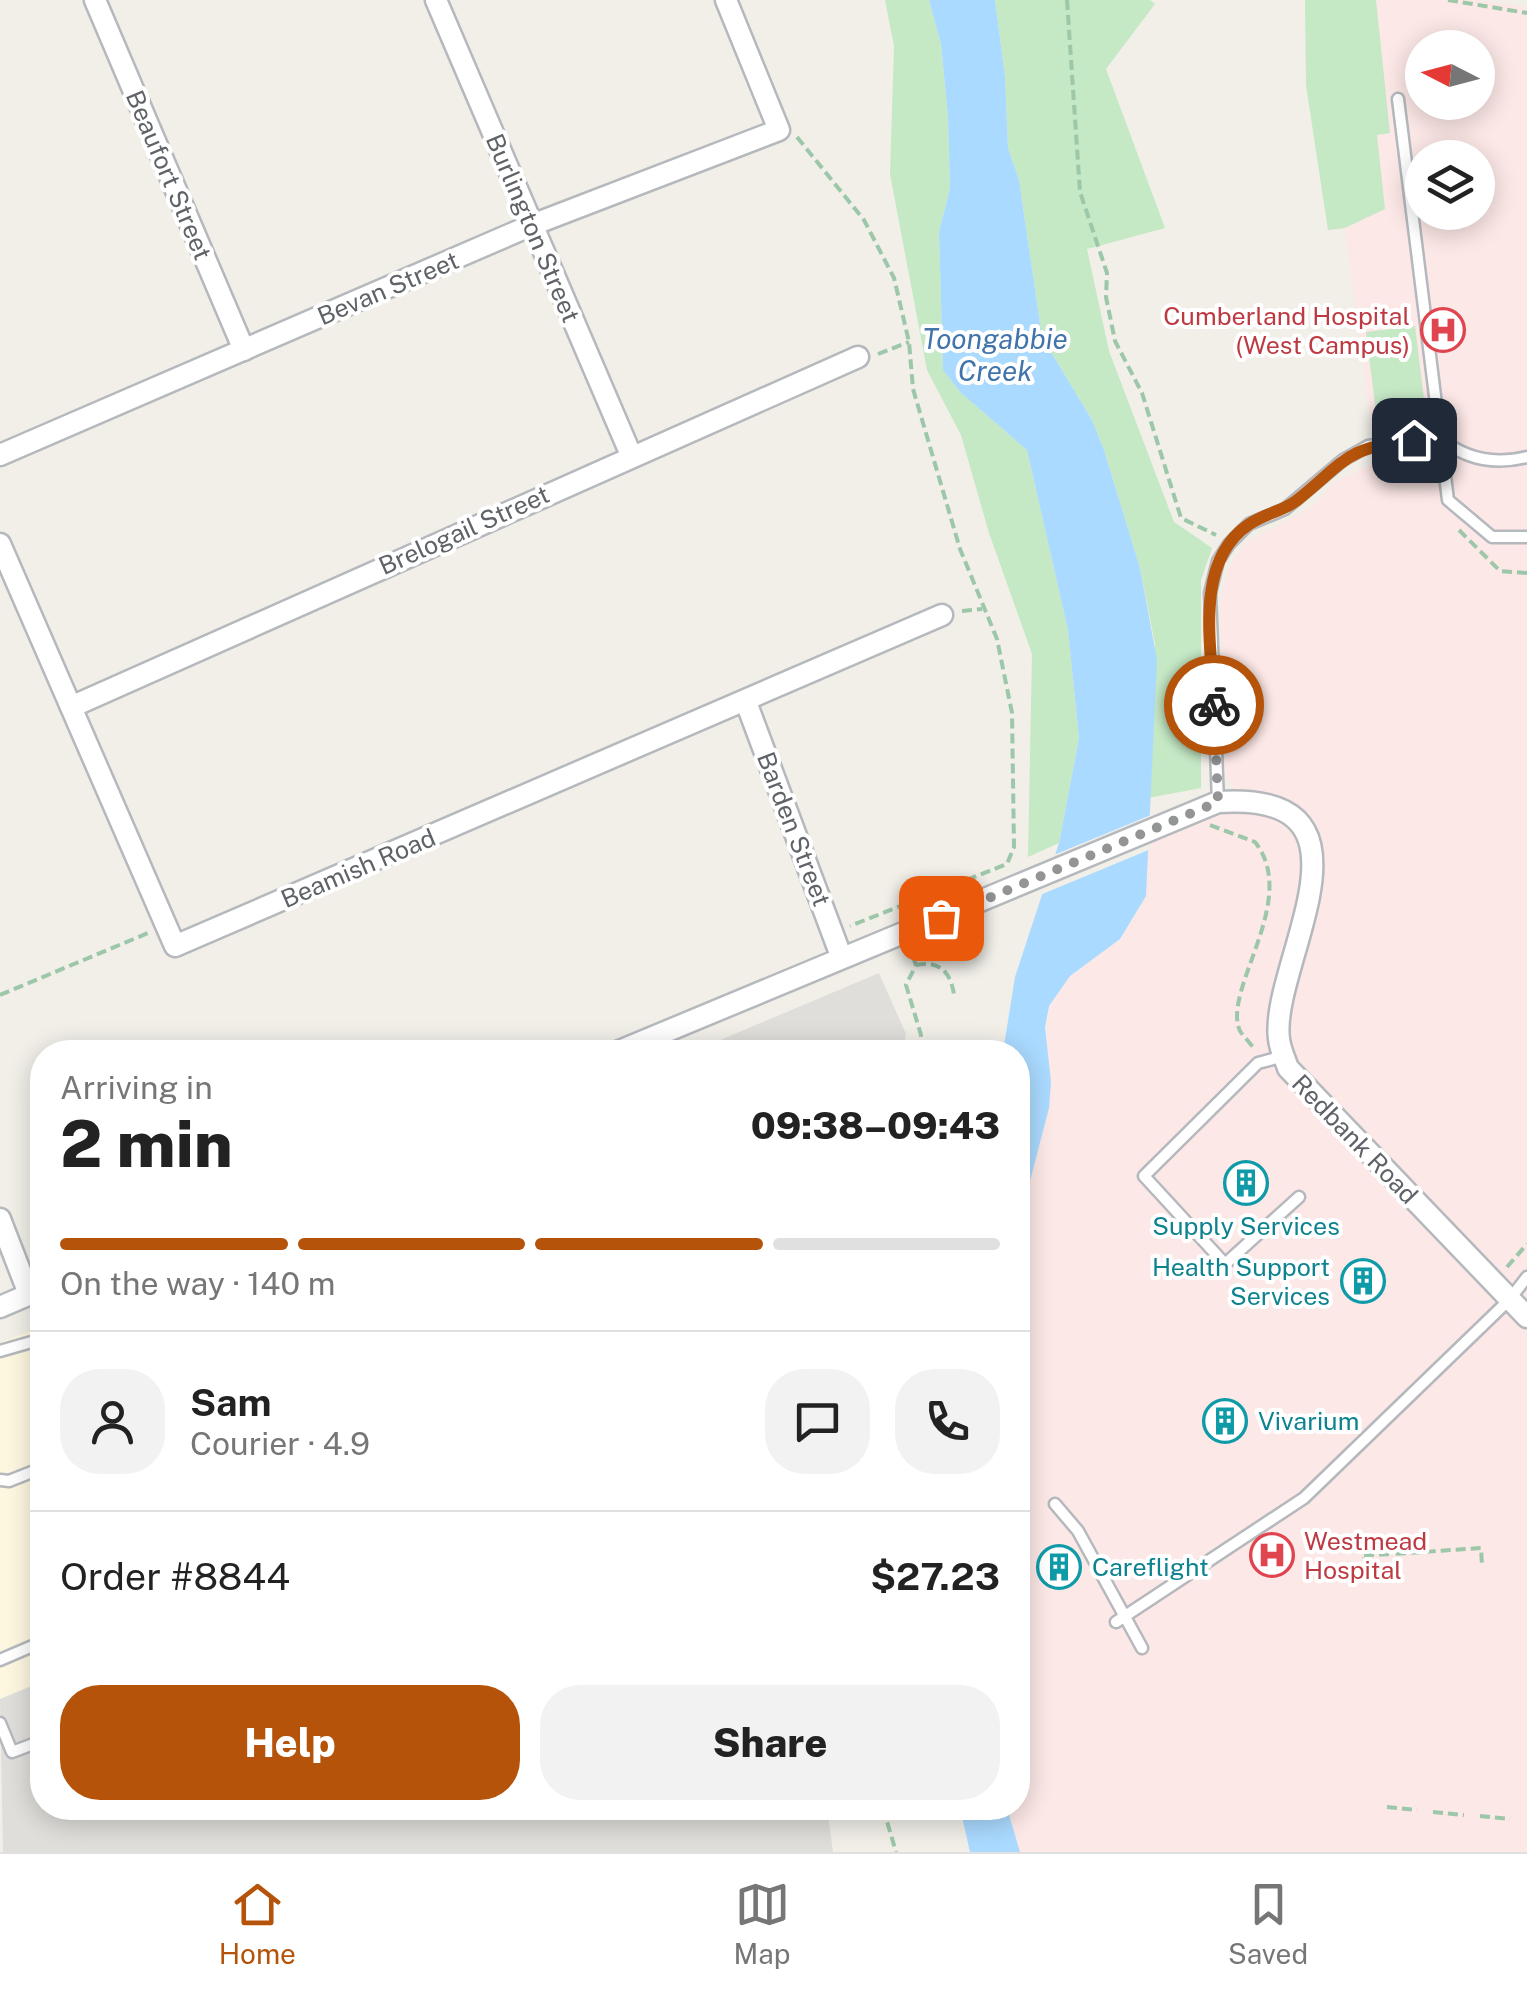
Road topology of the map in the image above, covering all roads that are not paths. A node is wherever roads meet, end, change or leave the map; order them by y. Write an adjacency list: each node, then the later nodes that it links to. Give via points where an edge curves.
1 (95, 0): 6 (street, Beaufort Street)
2 (436, 0): 5 (street, Burlington Street)
3 (726, 0): 5 (street, Bevan Street, via 779,130)
4 (1398, 99): 8 (lane)
5 (532, 225): 6 (street, Bevan Street); 10 (street, Burlington Street)
6 (244, 350): 9 (street, Bevan Street)
7 (858, 357): 10 (street, Brelogail Street)
8 (1439, 437): 11 (lane, via 1472,457); 12 (lane, via 1448,500 1492,537); 17 (lane, via 1368,446 1228,544 1210,594)
9 (0, 455)
10 (631, 455): 16 (street, Brelogail Street)
11 (1527, 457)
12 (1527, 537)
13 (0, 544): 16 (street)
14 (942, 615): 15 (street, Beamish Road)
15 (746, 702): 16 (street, Beamish Road, via 175,946); 18 (street, Barden Street)
16 (71, 707)
17 (1218, 802): 18 (street, Redbank Road); 20 (street, Redbank Road, via 1248,800 1278,811 1296,822 1310,844 1314,878 1278,1037)
18 (842, 956): 19 (street, Redbank Road)
19 (645, 1040)
20 (1284, 1056): 21 (lane, via 1258,1063 1144,1176 1225,1264); 26 (street, Redbank Road, via 1288,1068)
21 (1299, 1197)
22 (0, 1218): 24 (street)
23 (1527, 1277): 26 (lane)
24 (30, 1280)
25 (30, 1294): 27 (street)
26 (1509, 1300): 28 (street, Redbank Road); 34 (lane, via 1304,1498)
27 (0, 1307)
28 (1527, 1317)
29 (30, 1342): 30 (lane)
30 (0, 1351)
31 (30, 1473): 32 (lane)
32 (0, 1480)
33 (1055, 1504): 34 (lane, via 1078,1532)
34 (1119, 1620): 36 (lane)
35 (30, 1647): 37 (lane)
36 (1142, 1648)
37 (0, 1660)
38 (0, 1723): 40 (lane)
39 (30, 1745): 40 (lane)
40 (12, 1752): 41 (lane)
41 (0, 1757)

